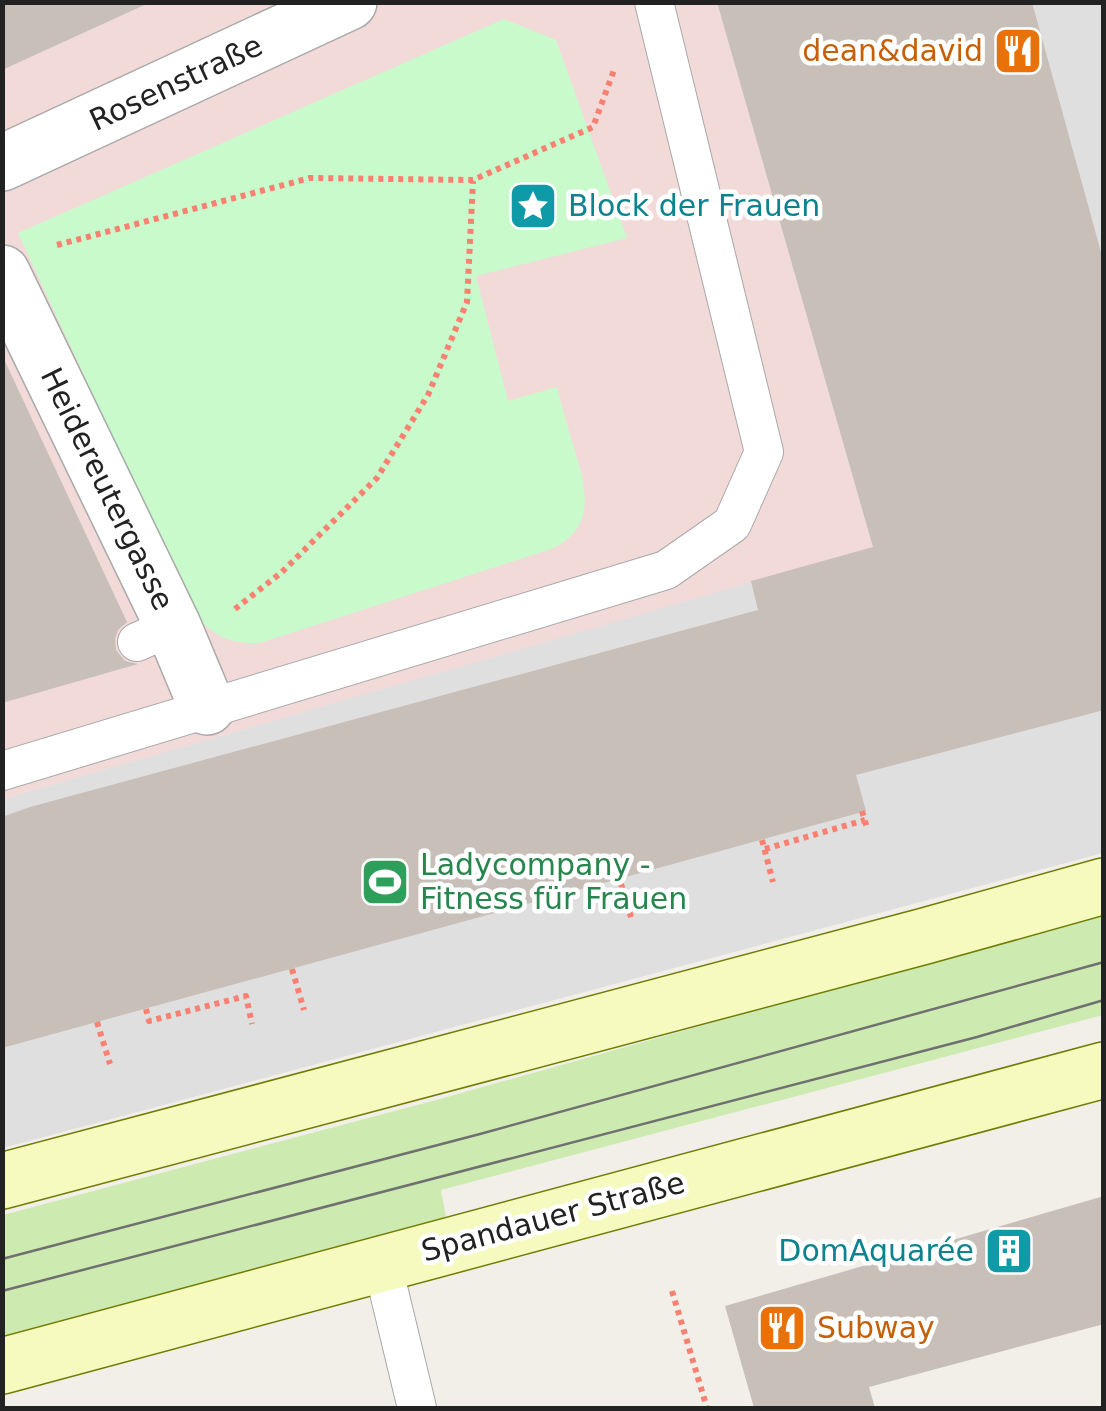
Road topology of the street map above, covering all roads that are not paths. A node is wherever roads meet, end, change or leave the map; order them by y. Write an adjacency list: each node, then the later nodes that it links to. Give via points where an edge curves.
1 (349, 2): 3 (street, Rosenstraße)
2 (654, 2): 5 (lane, via 764,452 732,524 666,570)
3 (2, 163)
4 (22, 261): 5 (street, Heidereutergasse, via 164,639)
5 (207, 707): 6 (lane)
6 (2, 771)
7 (1104, 886): 9 (street)
8 (1104, 1070): 10 (street, Spandauer Straße)
9 (2, 1181)
10 (382, 1263): 11 (street, Spandauer Straße); 12 (lane)
11 (2, 1366)
12 (416, 1408)

